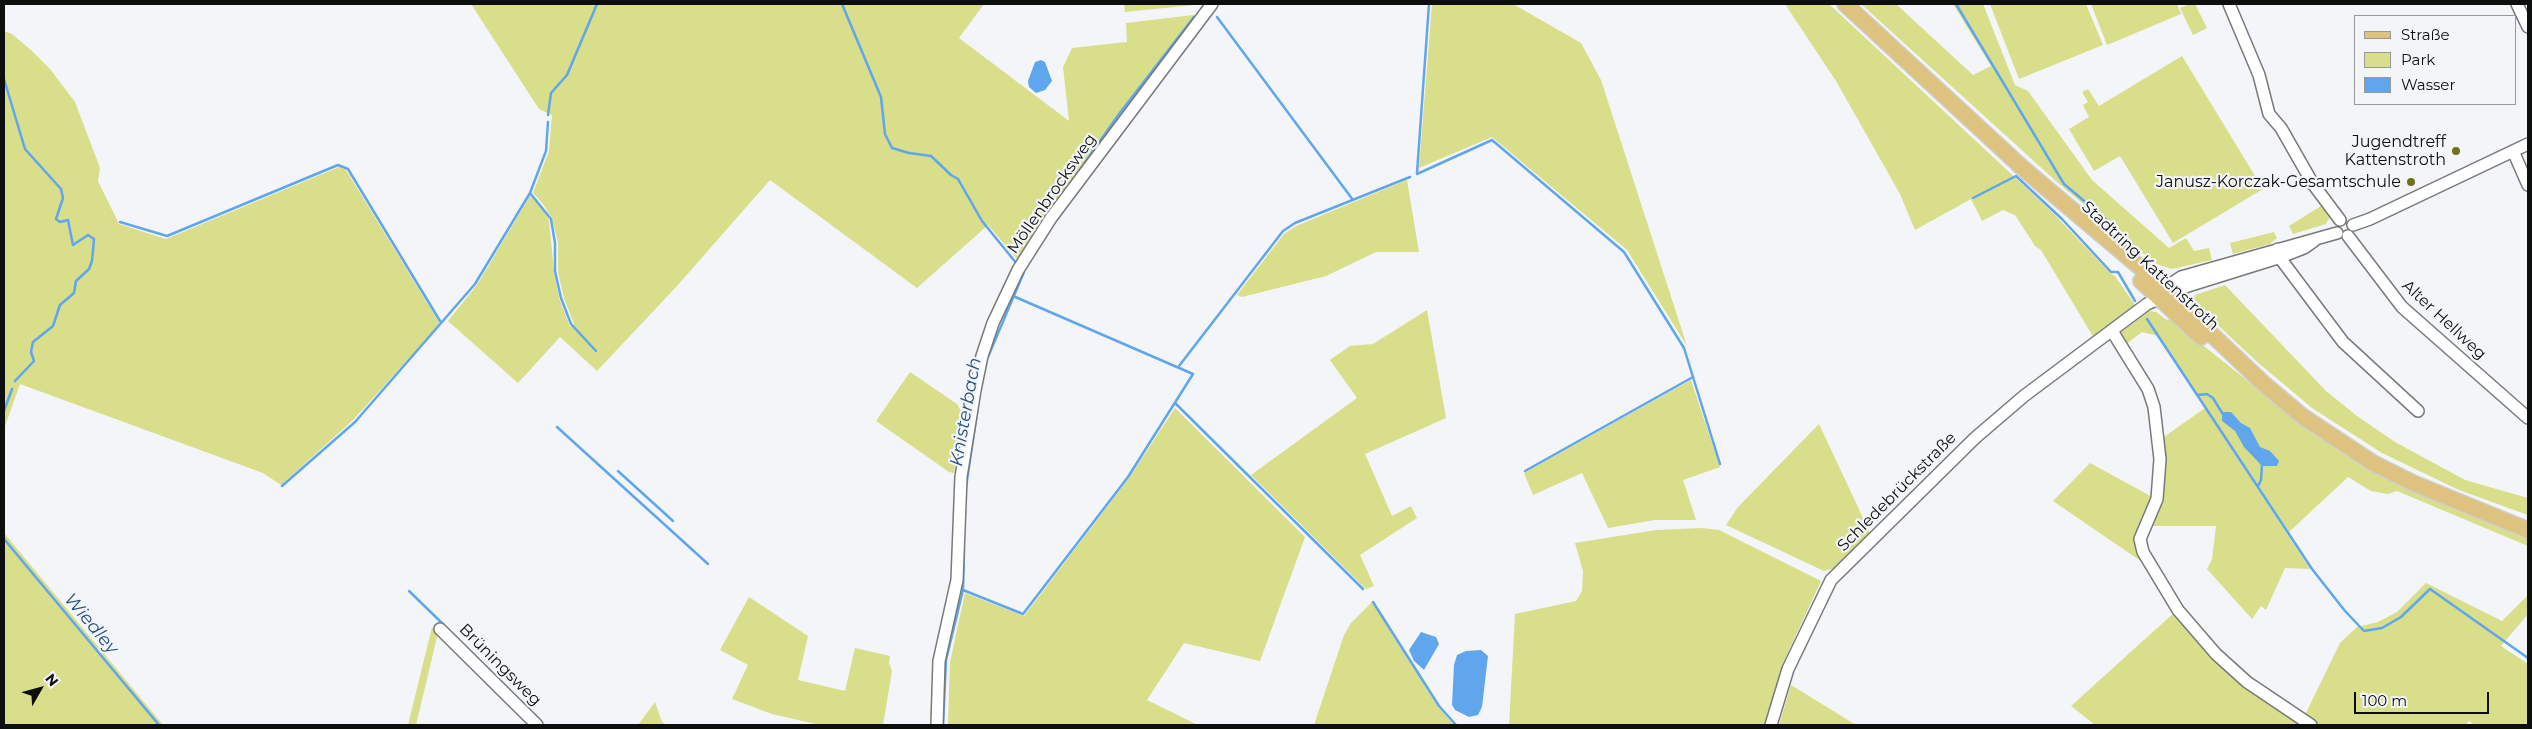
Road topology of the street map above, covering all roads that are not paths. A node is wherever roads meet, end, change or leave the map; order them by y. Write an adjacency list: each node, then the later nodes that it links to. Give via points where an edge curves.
1 (1212, 4): 22 (street, Möllenbrocksweg, via 1051,218 1020,267 993,323 982,356 961,478 957,580 939,661)
2 (1846, 4): 14 (main road, Stadtring Kattenstroth)
3 (2229, 4): 9 (street, via 2259,75 2269,114)
4 (2517, 4): 5 (street)
5 (2528, 27)
6 (2528, 144): 7 (street)
7 (2513, 152): 8 (street); 10 (street)
8 (2528, 185)
9 (2340, 220): 10 (street, via 2348,219); 11 (street, via 2336,224)
10 (2353, 225): 12 (street)
11 (2336, 233): 12 (street); 13 (street, Schledebrückstraße, via 2301,242)
12 (2348, 236): 17 (street, Alter Hellweg, via 2402,307)
13 (2280, 253): 14 (street, Schledebrückstraße, via 2181,278); 16 (street, via 2343,342)
14 (2159, 296): 15 (street, Schledebrückstraße); 18 (main road, Stadtring Kattenstroth, via 2302,416 2373,463)
15 (2112, 331): 20 (street, via 2148,389 2154,406 2160,459 2158,489 2140,539 2143,552 2178,610 2216,654 2247,682); 23 (street, Schledebrückstraße, via 2024,396 1975,438 1831,580 1788,669)
16 (2418, 411)
17 (2528, 418)
18 (2528, 530)
19 (440, 629): 21 (street, Brüningsweg)
20 (2308, 723)
21 (537, 725)
22 (937, 725)
23 (1771, 725)

